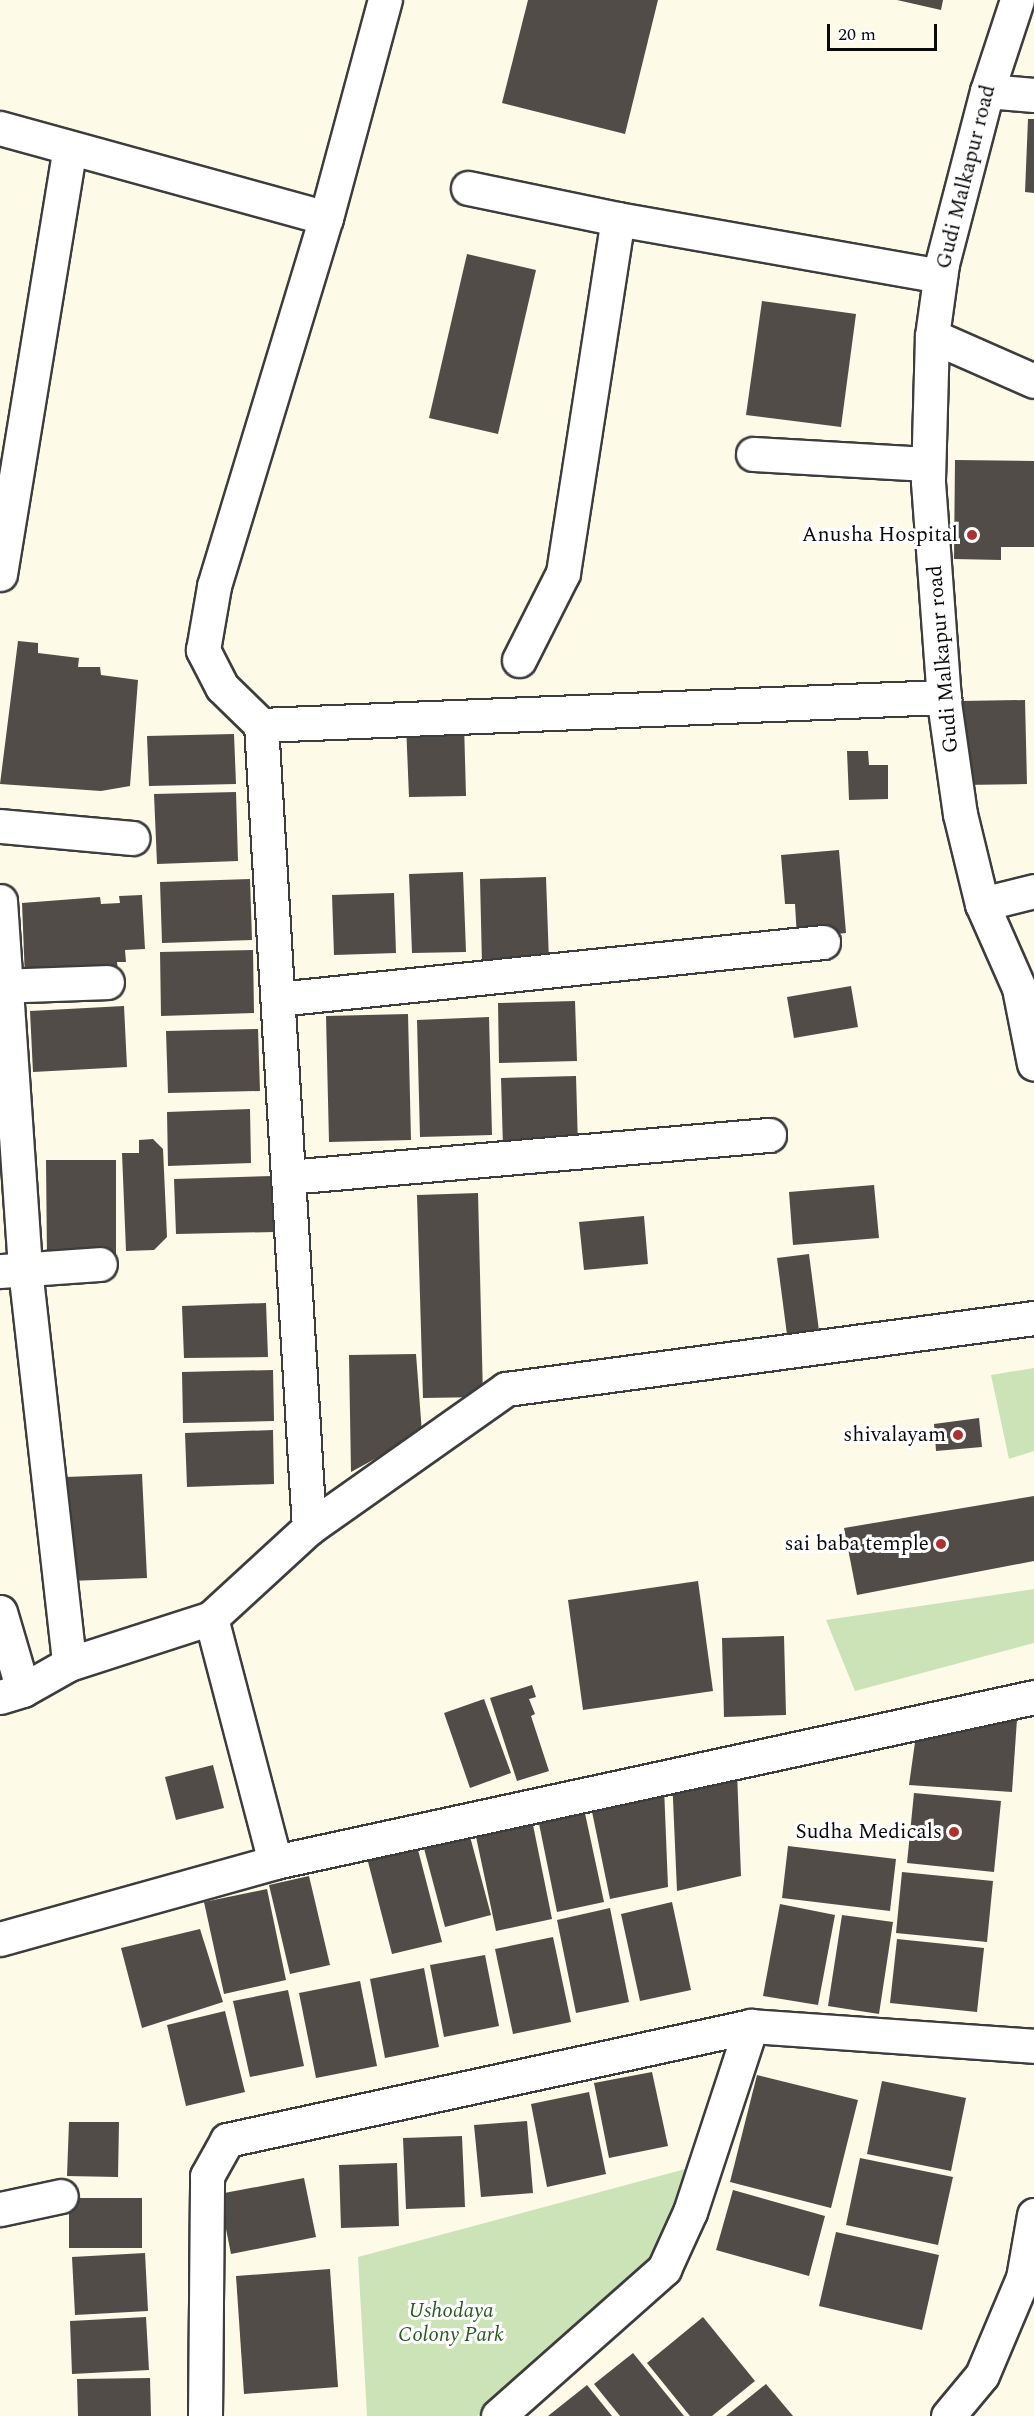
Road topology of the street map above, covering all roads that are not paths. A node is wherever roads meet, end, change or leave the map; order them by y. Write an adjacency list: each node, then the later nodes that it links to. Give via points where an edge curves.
1 (385, 0): 8 (street)
2 (1017, 0): 3 (street, Gudi Malkapur road)
3 (987, 91): 4 (street); 10 (street, Gudi Malkapur road)
4 (1034, 95)
5 (0, 128): 6 (street)
6 (69, 151): 8 (street); 15 (street)
7 (468, 188): 9 (street)
8 (326, 218): 18 (street, via 214,586 203,650 222,687)
9 (618, 219): 10 (street); 16 (street, via 562,573)
10 (940, 276): 11 (street, Gudi Malkapur road)
11 (932, 336): 12 (street); 14 (street, Gudi Malkapur road)
12 (1034, 381)
13 (753, 454): 14 (street)
14 (928, 464): 17 (street, Gudi Malkapur road)
15 (0, 574)
16 (519, 660)
17 (944, 697): 18 (street); 23 (street, Gudi Malkapur road, via 960,814)
18 (261, 725): 28 (street)
19 (0, 826): 20 (street)
20 (132, 838)
21 (1034, 891): 23 (street)
22 (0, 900): 26 (street)
23 (982, 904): 27 (street, Gudi Malkapur road)
24 (823, 942): 28 (street)
25 (107, 982): 26 (street)
26 (3, 986): 30 (street)
27 (1027, 988): 29 (street, Gudi Malkapur road)
28 (278, 999): 32 (street)
29 (1034, 1064)
30 (6, 1113): 34 (street)
31 (769, 1135): 32 (street)
32 (288, 1177): 36 (street)
33 (100, 1264): 34 (street)
34 (13, 1270): 39 (street)
35 (1034, 1318): 36 (street, via 506,1389)
36 (309, 1528): 38 (street)
37 (0, 1612): 40 (street)
38 (211, 1618): 39 (street); 42 (street)
39 (69, 1664): 40 (street)
40 (12, 1694)
41 (1034, 1697): 42 (street)
42 (275, 1862): 43 (street)
43 (0, 1939)
44 (751, 2026): 45 (street); 50 (street, via 227,2140 207,2176); 51 (street, via 690,2212 664,2269)
45 (1034, 2046)
46 (61, 2196): 47 (street)
47 (0, 2209)
48 (1034, 2215): 49 (street)
49 (1028, 2279): 52 (street, via 982,2374)
50 (205, 2416)
51 (498, 2416)
52 (948, 2416)

